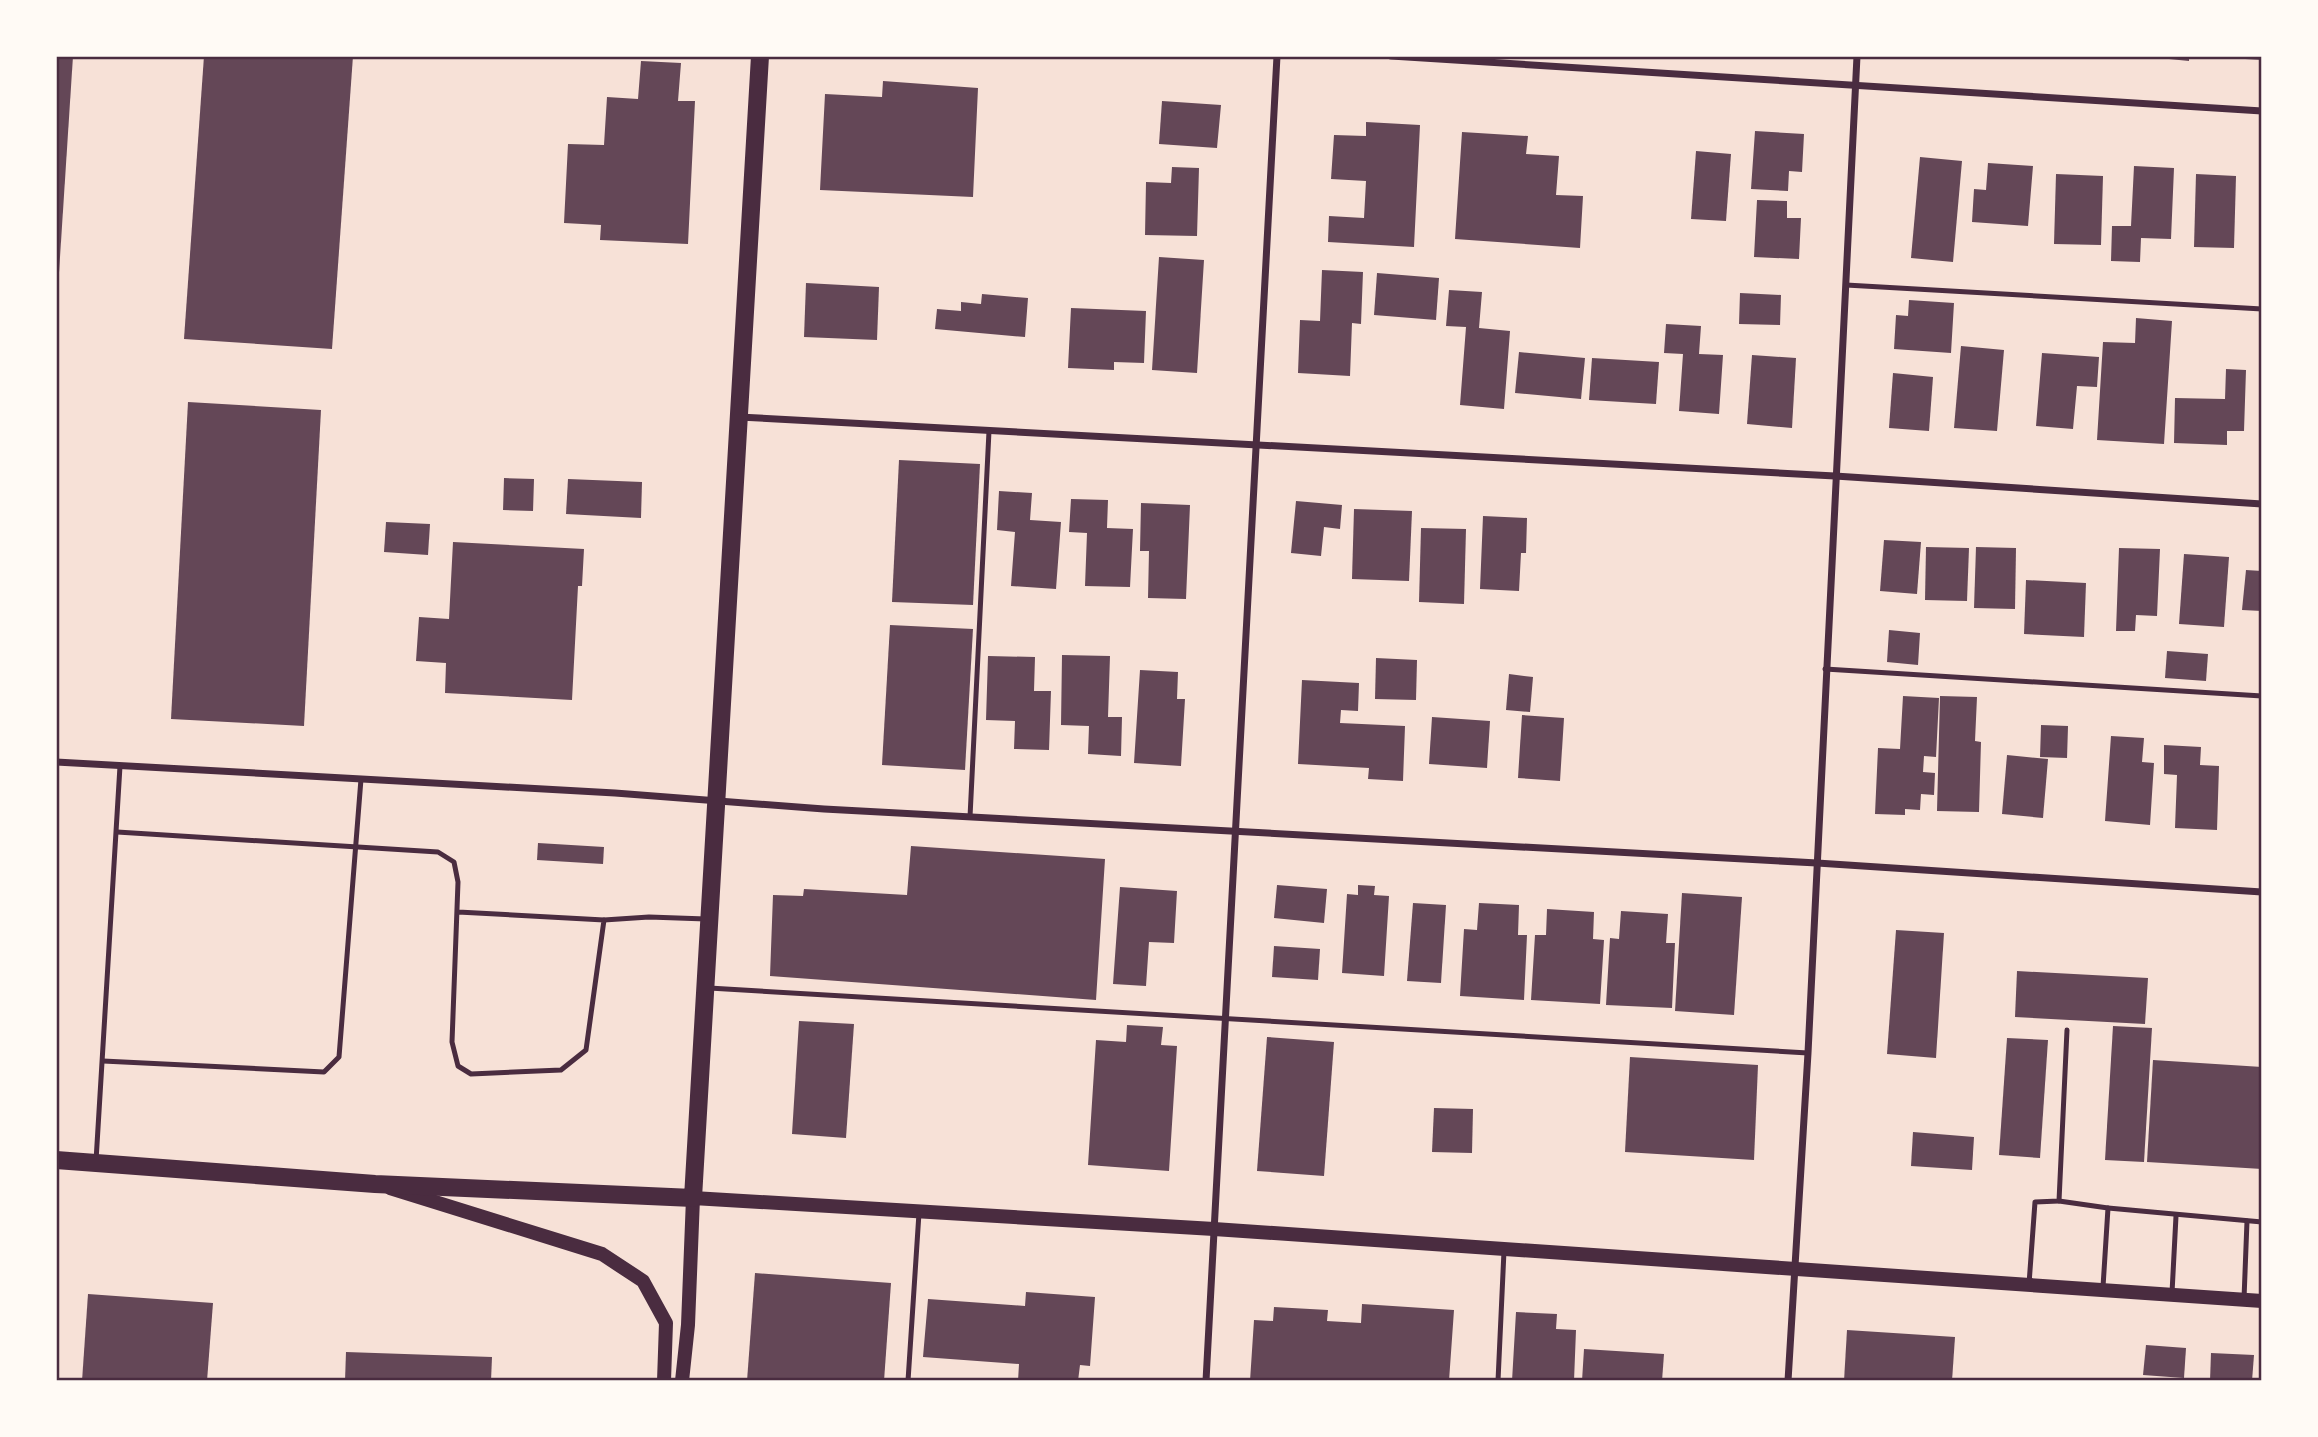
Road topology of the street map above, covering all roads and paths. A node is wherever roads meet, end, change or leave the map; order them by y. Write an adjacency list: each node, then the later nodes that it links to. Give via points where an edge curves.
1 (760, 56): 9 (main road)
2 (1277, 56): 11 (street)
3 (1391, 56): 5 (street)
4 (1857, 56): 5 (street)
5 (1856, 84): 6 (street); 7 (street)
6 (2262, 111)
7 (1846, 285): 8 (lane); 12 (street)
8 (2262, 309)
9 (738, 417): 10 (street); 19 (main road)
10 (989, 431): 11 (street); 20 (lane)
11 (1256, 446): 12 (street); 22 (street)
12 (1836, 476): 13 (street); 14 (street)
13 (2262, 504)
14 (1825, 669): 15 (lane); 24 (street)
15 (2262, 696)
16 (56, 762): 17 (street)
17 (120, 766): 18 (street); 21 (lane)
18 (361, 779): 19 (street); 23 (lane)
19 (714, 801): 20 (street); 27 (main road)
20 (970, 817): 22 (street)
21 (117, 832): 23 (lane); 33 (lane)
22 (1236, 832): 24 (street); 30 (street)
23 (356, 847): 26 (lane, via 438,852 454,862); 33 (lane, via 336,1064 324,1072)
24 (1817, 863): 25 (street); 32 (street)
25 (2262, 892)
26 (458, 912): 28 (lane); 28 (lane, via 452,1042 458,1066 471,1073 561,1070 586,1050)
27 (709, 919): 28 (lane); 29 (main road)
28 (604, 920)
29 (706, 988): 30 (lane); 37 (main road)
30 (1226, 1019): 32 (lane); 44 (street)
31 (2067, 1030): 38 (lane)
32 (1808, 1053): 46 (street)
33 (103, 1061): 35 (lane)
34 (56, 1160): 35 (main road)
35 (96, 1163): 36 (main road)
36 (375, 1184): 37 (main road); 52 (main road, via 602,1254 643,1281 666,1323)
37 (693, 1198): 40 (main road); 53 (main road)
38 (2059, 1201): 39 (lane); 47 (lane, via 2035,1202)
39 (2108, 1208): 41 (lane); 48 (lane)
40 (919, 1213): 44 (main road); 54 (lane)
41 (2176, 1216): 42 (lane); 49 (lane)
42 (2247, 1221): 43 (lane); 50 (lane)
43 (2262, 1222)
44 (1214, 1229): 45 (main road); 55 (street)
45 (1504, 1251): 46 (main road); 56 (lane)
46 (1794, 1268): 47 (main road); 57 (street)
47 (2029, 1284): 48 (main road)
48 (2103, 1289): 49 (main road)
49 (2172, 1294): 50 (main road)
50 (2244, 1299): 51 (main road)
51 (2262, 1301)
52 (664, 1381)
53 (682, 1381)
54 (908, 1381)
55 (1206, 1381)
56 (1497, 1381)
57 (1788, 1381)

